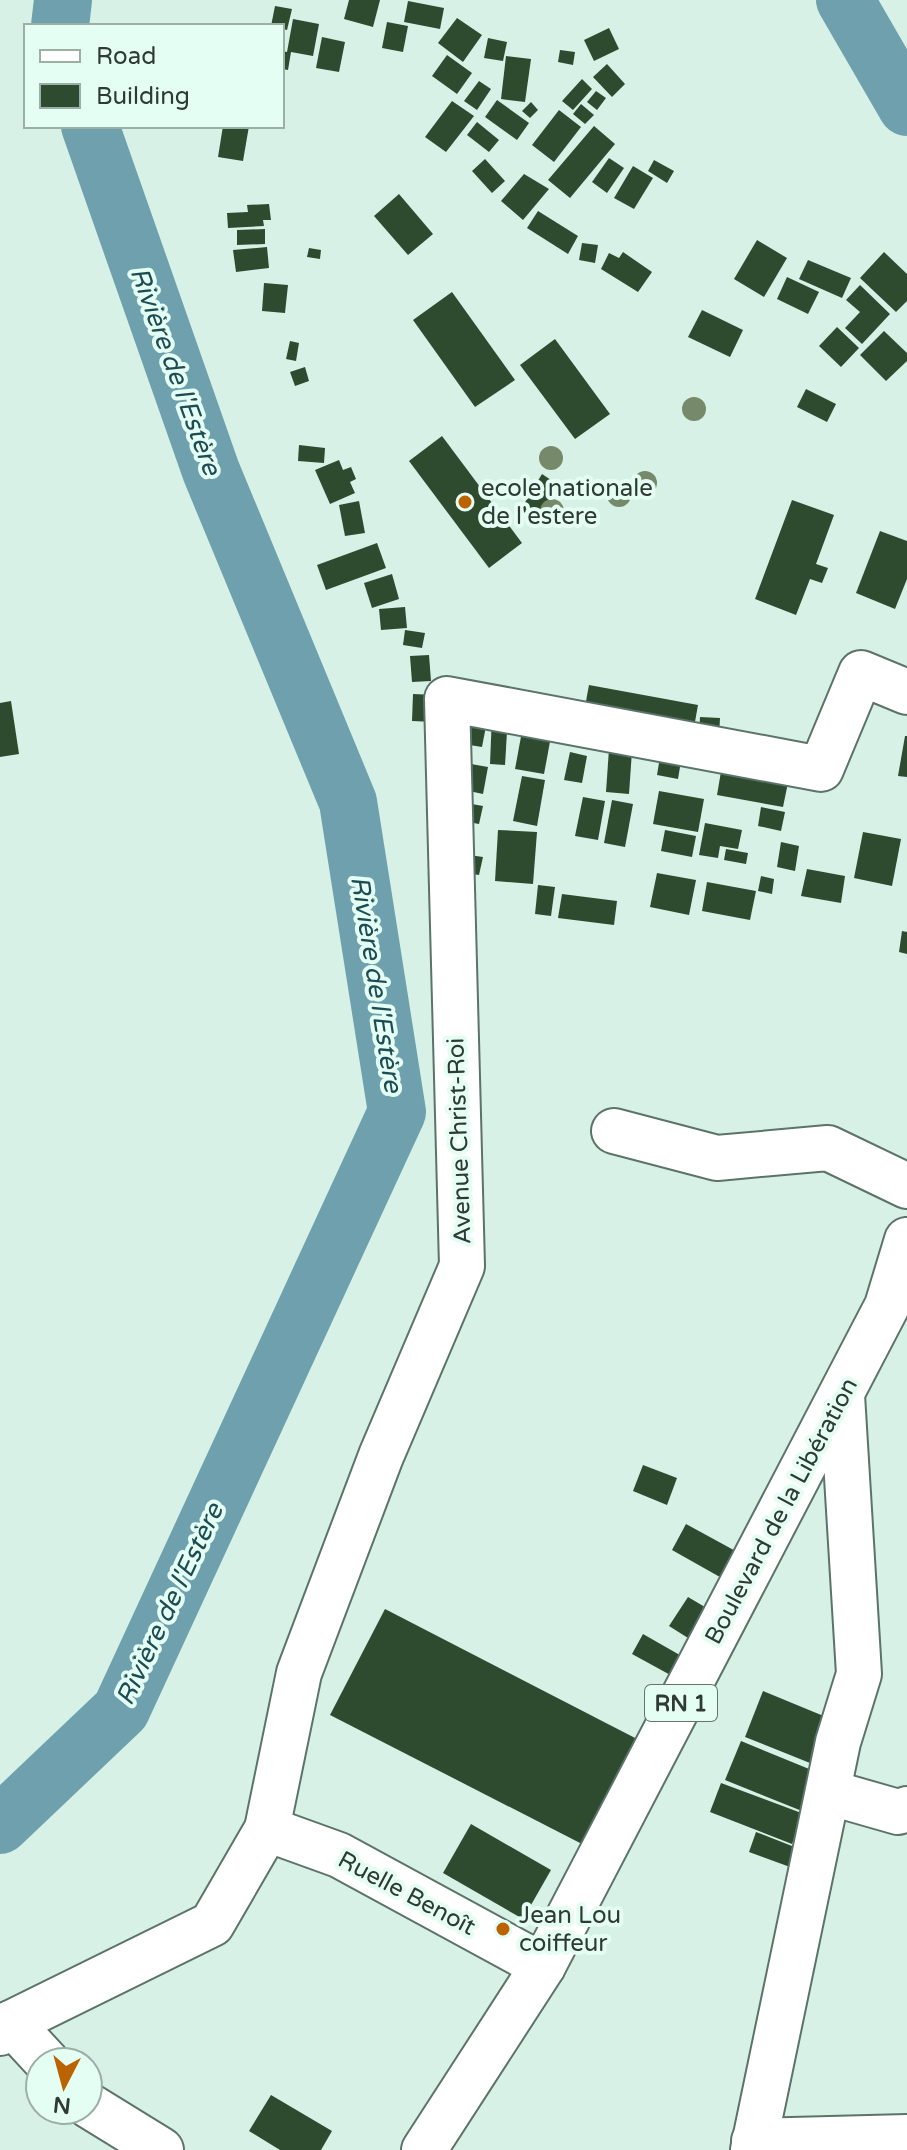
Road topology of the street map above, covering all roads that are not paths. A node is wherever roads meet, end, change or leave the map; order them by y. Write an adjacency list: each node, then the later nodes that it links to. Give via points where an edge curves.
1 (907, 692): 8 (street, Avenue Christ-Roi, via 861,673 821,769 447,699 462,1266 381,1456 299,1673)
2 (614, 1131): 3 (street, via 717,1158 828,1148)
3 (907, 1186)
4 (905, 1254): 5 (street, Boulevard de la Libération / RN 1, via 887,1306)
5 (842, 1395): 6 (street, via 859,1674); 9 (street, Boulevard de la Libération / RN 1)
6 (828, 1792): 7 (street, via 898,1812); 14 (street)
7 (907, 1809)
8 (267, 1829): 9 (street, Ruelle Benoît, via 339,1855); 10 (street, Avenue Christ-Roi, via 212,1924)
9 (543, 1966): 16 (street, Boulevard de la Libération / RN 1)
10 (6, 2028): 11 (street)
11 (28, 2046)
12 (104, 2115): 15 (street)
13 (907, 2137): 14 (street)
14 (753, 2146)
15 (161, 2150)
16 (424, 2150)

